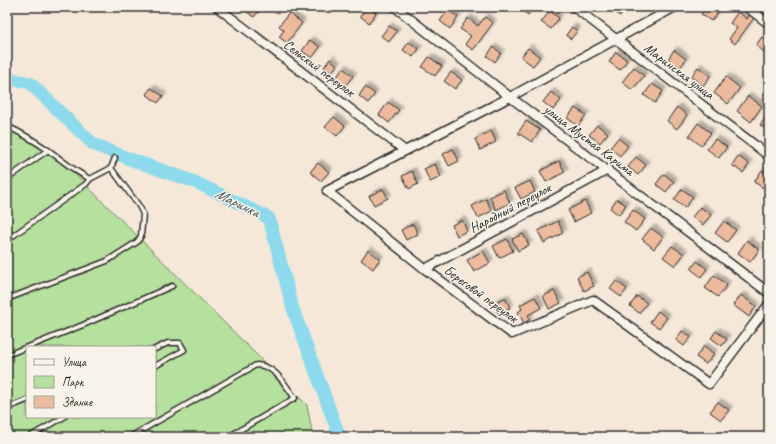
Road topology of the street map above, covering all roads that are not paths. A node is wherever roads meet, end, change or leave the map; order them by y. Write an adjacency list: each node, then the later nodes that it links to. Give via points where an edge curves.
1 (217, 7): 11 (street, Сельский переулок)
2 (394, 7): 8 (street, улица Мустая Карима)
3 (574, 7): 7 (street, Маринская улица)
4 (675, 7): 7 (street)
5 (747, 7): 6 (street)
6 (769, 24)
7 (616, 39): 8 (street); 12 (street, Маринская улица)
8 (510, 97): 11 (street); 15 (street, улица Мустая Карима)
9 (7, 126): 10 (lane)
10 (48, 150): 16 (lane); 17 (lane)
11 (404, 150): 19 (street, Береговой переулок, via 327,192)
12 (769, 156)
13 (115, 158): 14 (lane)
14 (111, 168): 17 (lane); 22 (lane, via 143,214 141,236 137,242 107,261)
15 (608, 170): 19 (street, Народный переулок); 21 (street, улица Мустая Карима)
16 (7, 179)
17 (90, 179): 18 (lane)
18 (7, 240)
19 (424, 268): 23 (street, Береговой переулок, via 512,334 593,300 709,384)
20 (172, 286): 24 (lane)
21 (769, 293)
22 (7, 299)
23 (769, 304)
24 (30, 346)
25 (26, 347): 27 (lane)
26 (156, 349): 28 (lane, via 168,343 180,343 184,350)
27 (7, 355)
28 (156, 365)
29 (26, 400): 30 (lane)
30 (7, 408)
31 (62, 418): 32 (lane)
32 (29, 437)
33 (130, 437): 34 (lane, via 256,365 267,367 277,375 295,398)
34 (228, 437)

